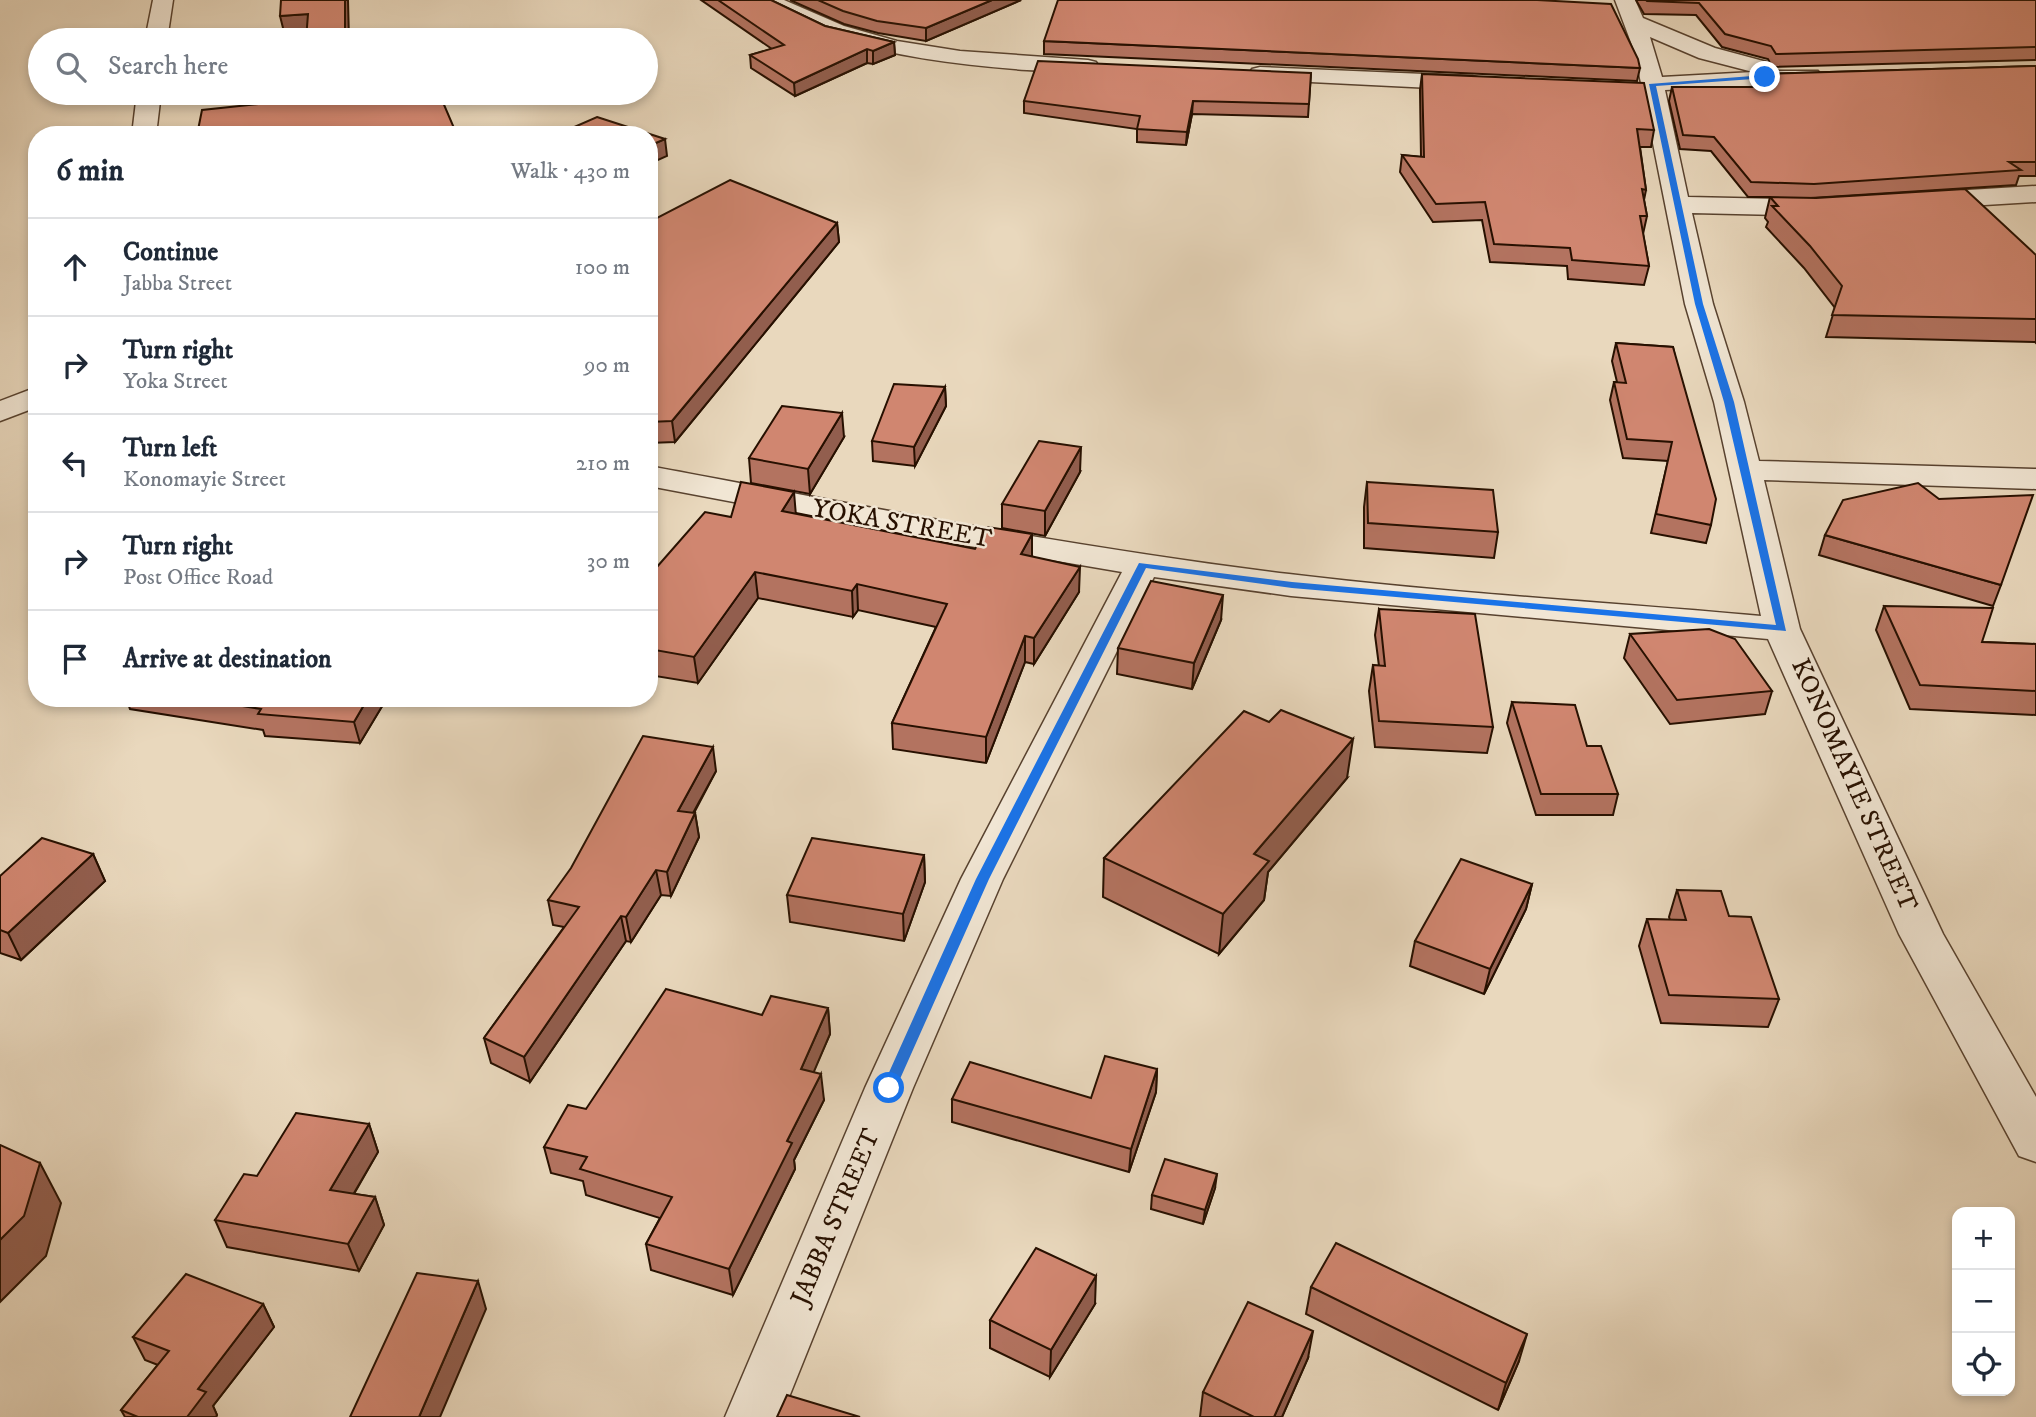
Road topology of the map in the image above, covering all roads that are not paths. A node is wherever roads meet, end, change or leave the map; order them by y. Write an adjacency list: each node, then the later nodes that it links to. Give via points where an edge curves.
1 (163, 0): 3 (street)
2 (767, 0): 5 (street, via 835,31 875,42 983,60)
3 (158, 28)
4 (1634, 44): 8 (street, via 1707,53); 9 (street); 9 (street); 15 (street, KONOMAYIE STREET)
5 (1112, 68)
6 (1232, 73): 10 (street)
7 (1832, 75): 8 (street)
8 (1806, 76): 9 (street)
9 (1765, 77)
10 (1499, 84)
11 (148, 105): 12 (street)
12 (145, 126)
13 (2036, 194): 14 (street)
14 (1897, 203)
15 (1677, 205): 16 (street); 19 (street, KONOMAYIE STREET)
16 (1846, 207)
17 (28, 400): 18 (street)
18 (0, 412)
19 (1745, 470): 21 (street); 23 (street, KONOMAYIE STREET)
20 (658, 478): 22 (street, YOKA STREET)
21 (2036, 479)
22 (1143, 565): 23 (street, YOKA STREET, via 1292,585); 25 (street, JABBA STREET, via 982,879 889,1088)
23 (1782, 629): 24 (street, KONOMAYIE STREET, via 1921,934)
24 (2036, 1142)
25 (753, 1417)

